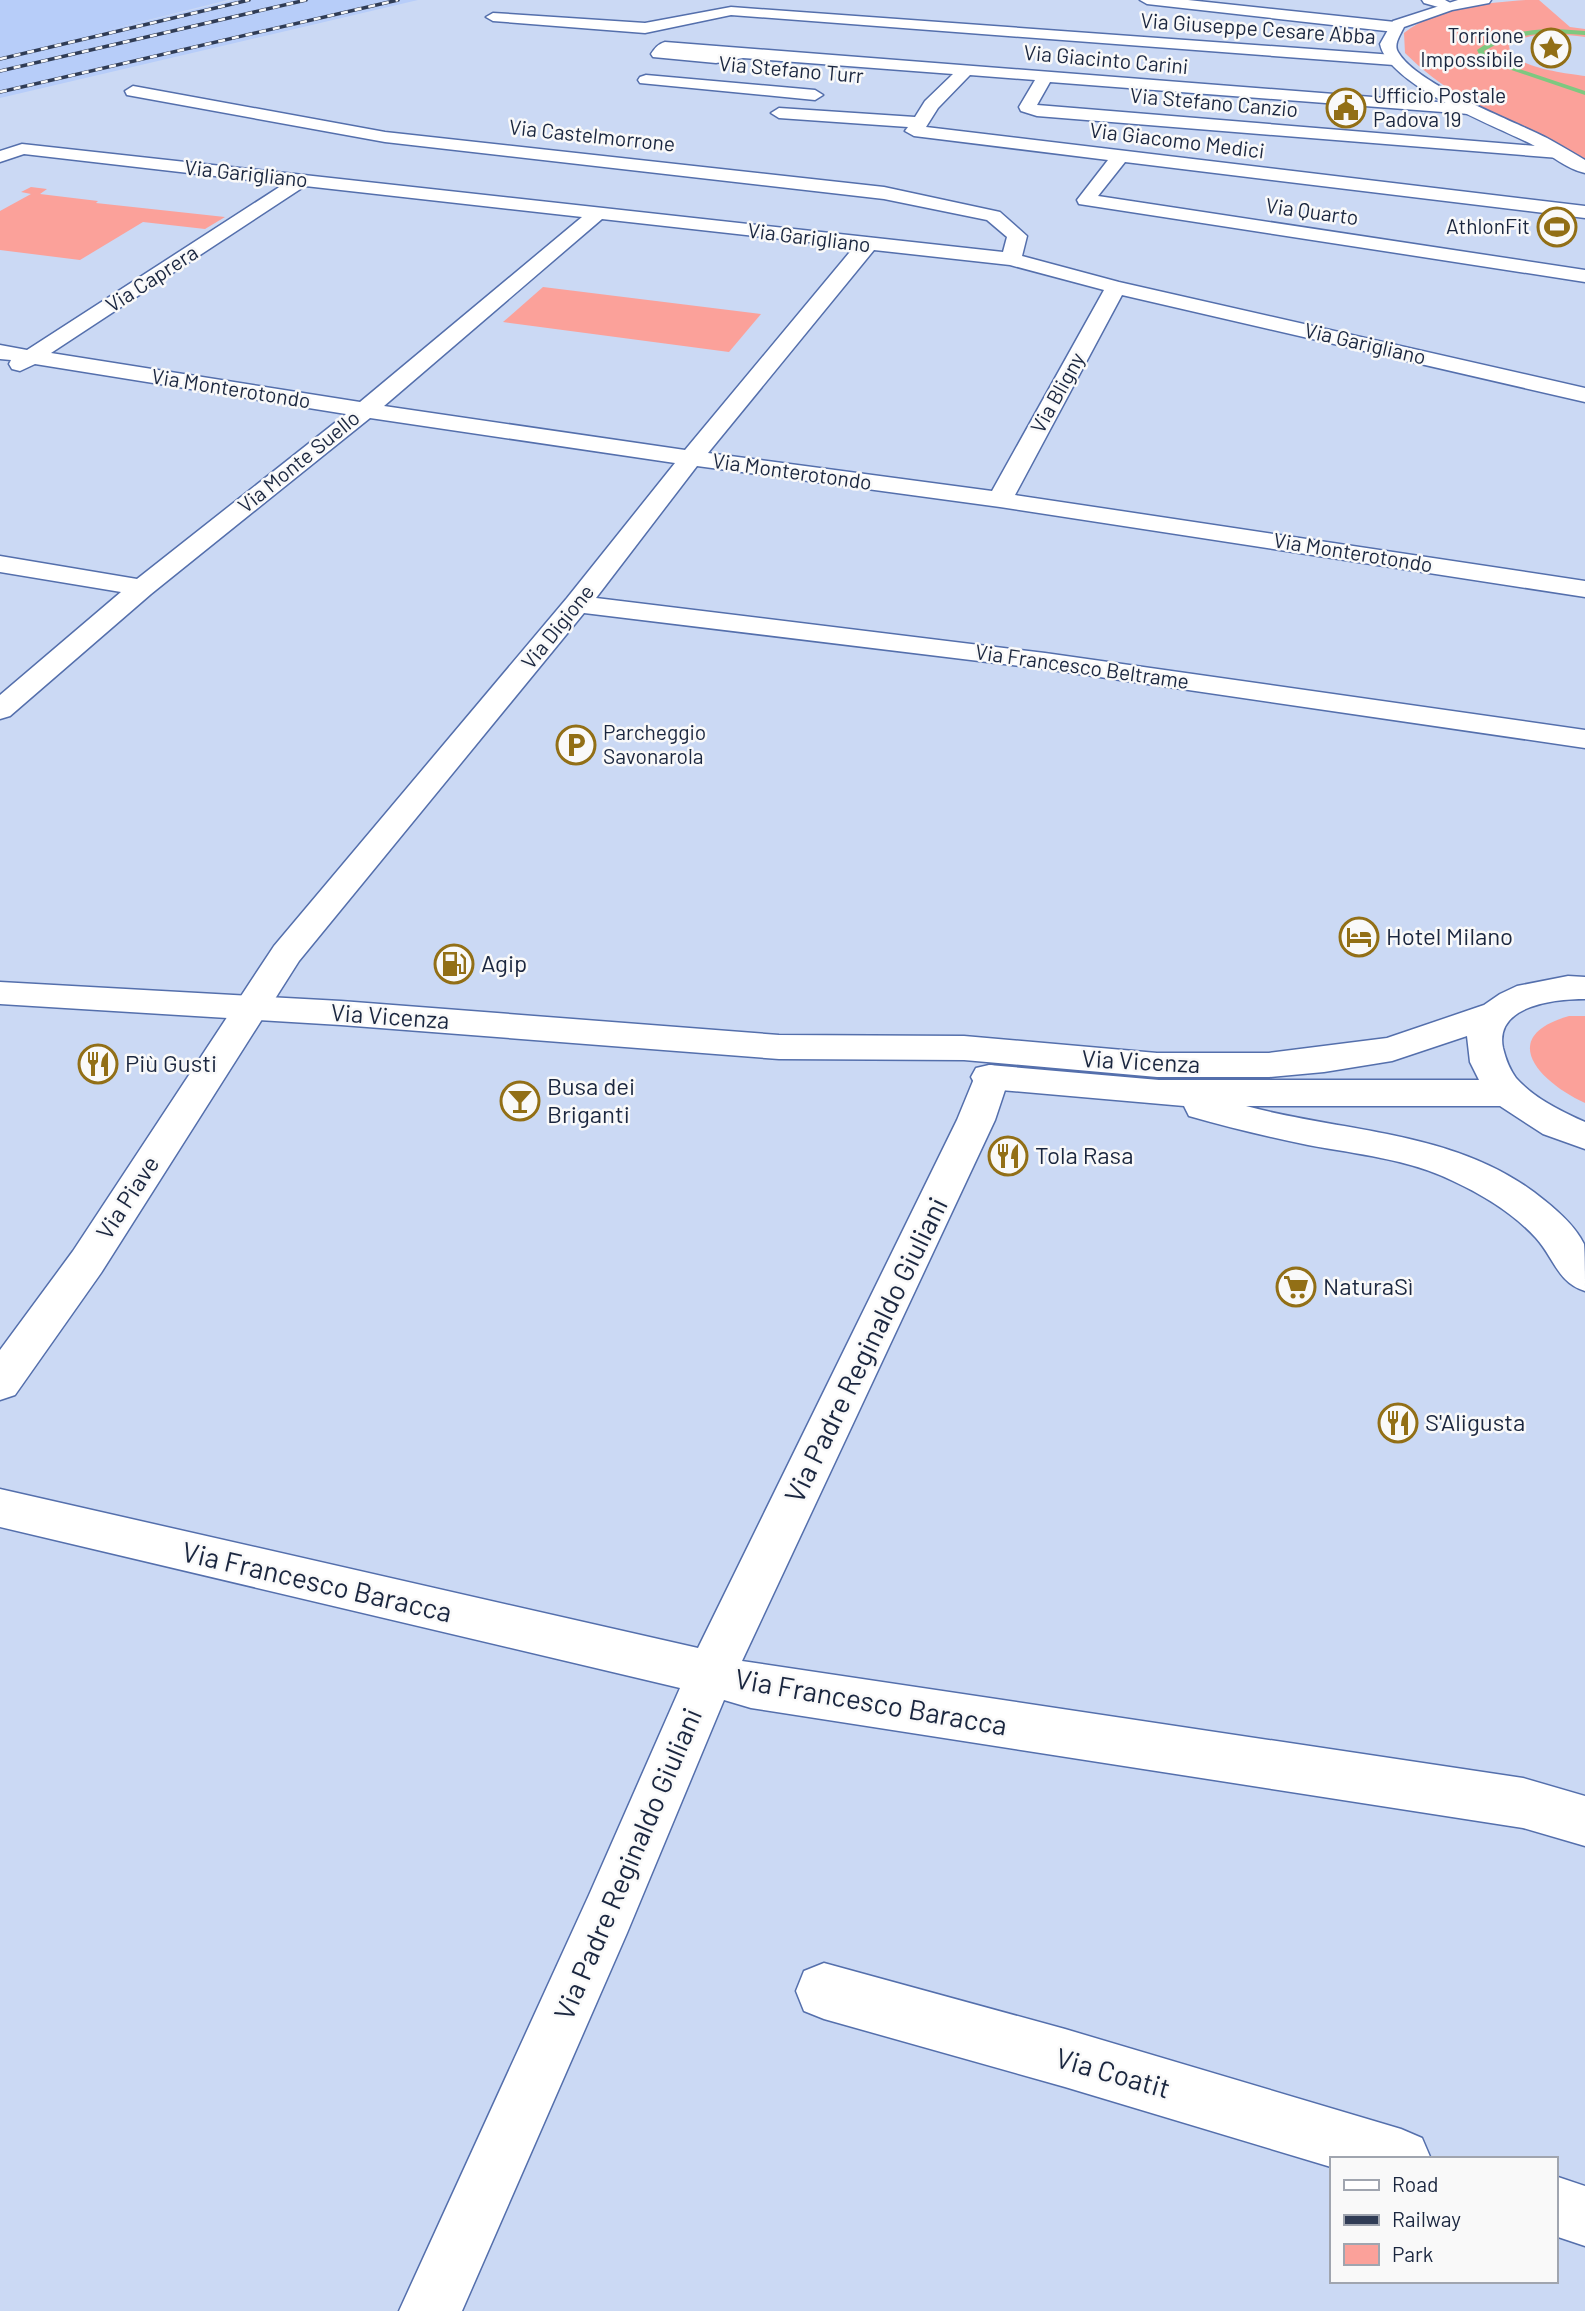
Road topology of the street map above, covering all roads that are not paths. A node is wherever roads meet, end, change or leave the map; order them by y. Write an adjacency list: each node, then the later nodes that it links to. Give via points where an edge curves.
1 (1147, 0): 6 (street)
2 (1429, 0): 4 (street)
3 (1484, 0): 4 (street)
4 (1449, 6): 6 (street)
5 (493, 17): 8 (street, Via Giuseppe Cesare Abba, via 645,28 731,11)
6 (1395, 27): 8 (street, via 1388,44)
7 (739, 54): 9 (street, Via Giacinto Carini)
8 (1394, 60): 14 (street)
9 (966, 70): 10 (street, Via Giacinto Carini); 16 (street, via 925,105)
10 (1045, 77): 14 (street, Via Giacinto Carini); 17 (street, Via Stefano Canzio, via 1027,107)
11 (646, 80): 13 (street, Via Stefano Turr)
12 (134, 91): 25 (street, Via Castelmorrone, via 385,137 884,193 993,216 1017,236)
13 (836, 97)
14 (1469, 109): 17 (street)
15 (779, 113): 16 (street, Via Giacomo Medici)
16 (920, 123): 19 (street, Via Giacomo Medici, via 914,131)
17 (1559, 153): 20 (street)
18 (0, 157): 21 (street, Via Garigliano, via 22,149)
19 (1119, 157): 22 (street, Via Giacomo Medici); 26 (street, Via Quarto, via 1086,200)
20 (1585, 168)
21 (302, 180): 23 (street, Via Garigliano); 29 (street, Via Caprera)
22 (1585, 212)
23 (598, 213): 24 (street, Via Garigliano); 32 (street, Via Monte Suello)
24 (867, 245): 25 (street, Via Garigliano); 33 (street, Via Digione)
25 (1011, 259): 27 (street, Via Garigliano)
26 (1585, 275)
27 (1116, 287): 31 (street, Via Garigliano); 34 (street, Via Bligny)
28 (0, 352): 29 (street, Via Monterotondo)
29 (32, 357): 30 (street, Via Caprera); 32 (street, Via Monterotondo)
30 (0, 375)
31 (1585, 395)
32 (365, 410): 33 (street, Via Monterotondo); 36 (street, Via Monte Suello)
33 (691, 458): 34 (street, Via Monterotondo); 38 (street, Via Digione)
34 (1000, 500): 37 (street, Via Monterotondo)
35 (0, 564): 36 (street)
36 (142, 588): 39 (street, Via Monte Suello)
37 (1585, 589)
38 (577, 604): 40 (street, Via Francesco Beltrame, via 1045,661); 43 (street, Via Digione, via 286,954)
39 (0, 710)
40 (1585, 739)
41 (1576, 983): 44 (street, Via Vicenza, via 1513,999)
42 (0, 993): 43 (street, Via Vicenza)
43 (250, 1008): 45 (street, Via Vicenza); 52 (street, Via Piave, via 87,1262)
44 (1496, 1013): 45 (street, Via Vicenza, via 1392,1049 1269,1065 1157,1065 964,1048); 48 (street, via 1485,1036 1488,1062)
45 (779, 1047): 46 (street, Via Vicenza)
46 (991, 1078): 47 (street, Via Vicenza); 54 (street, Via Padre Reginaldo Giuliani, via 976,1120)
47 (1159, 1093): 48 (street, Via Vicenza); 51 (street, Via Vicenza, via 1236,1119 1402,1149 1487,1178 1543,1222)
48 (1510, 1093): 49 (street, via 1531,1111)
49 (1574, 1133): 50 (street)
50 (1585, 1162)
51 (1585, 1276)
52 (0, 1383)
53 (0, 1508): 54 (street, Via Francesco Baracca)
54 (711, 1673): 55 (street, Via Francesco Baracca, via 751,1686 1523,1803); 60 (street, Via Padre Reginaldo Giuliani)
55 (1585, 1821)
56 (824, 1991): 57 (street, Via Coatit)
57 (1394, 2157)
58 (1557, 2207): 59 (street)
59 (1585, 2216)
60 (430, 2311)

